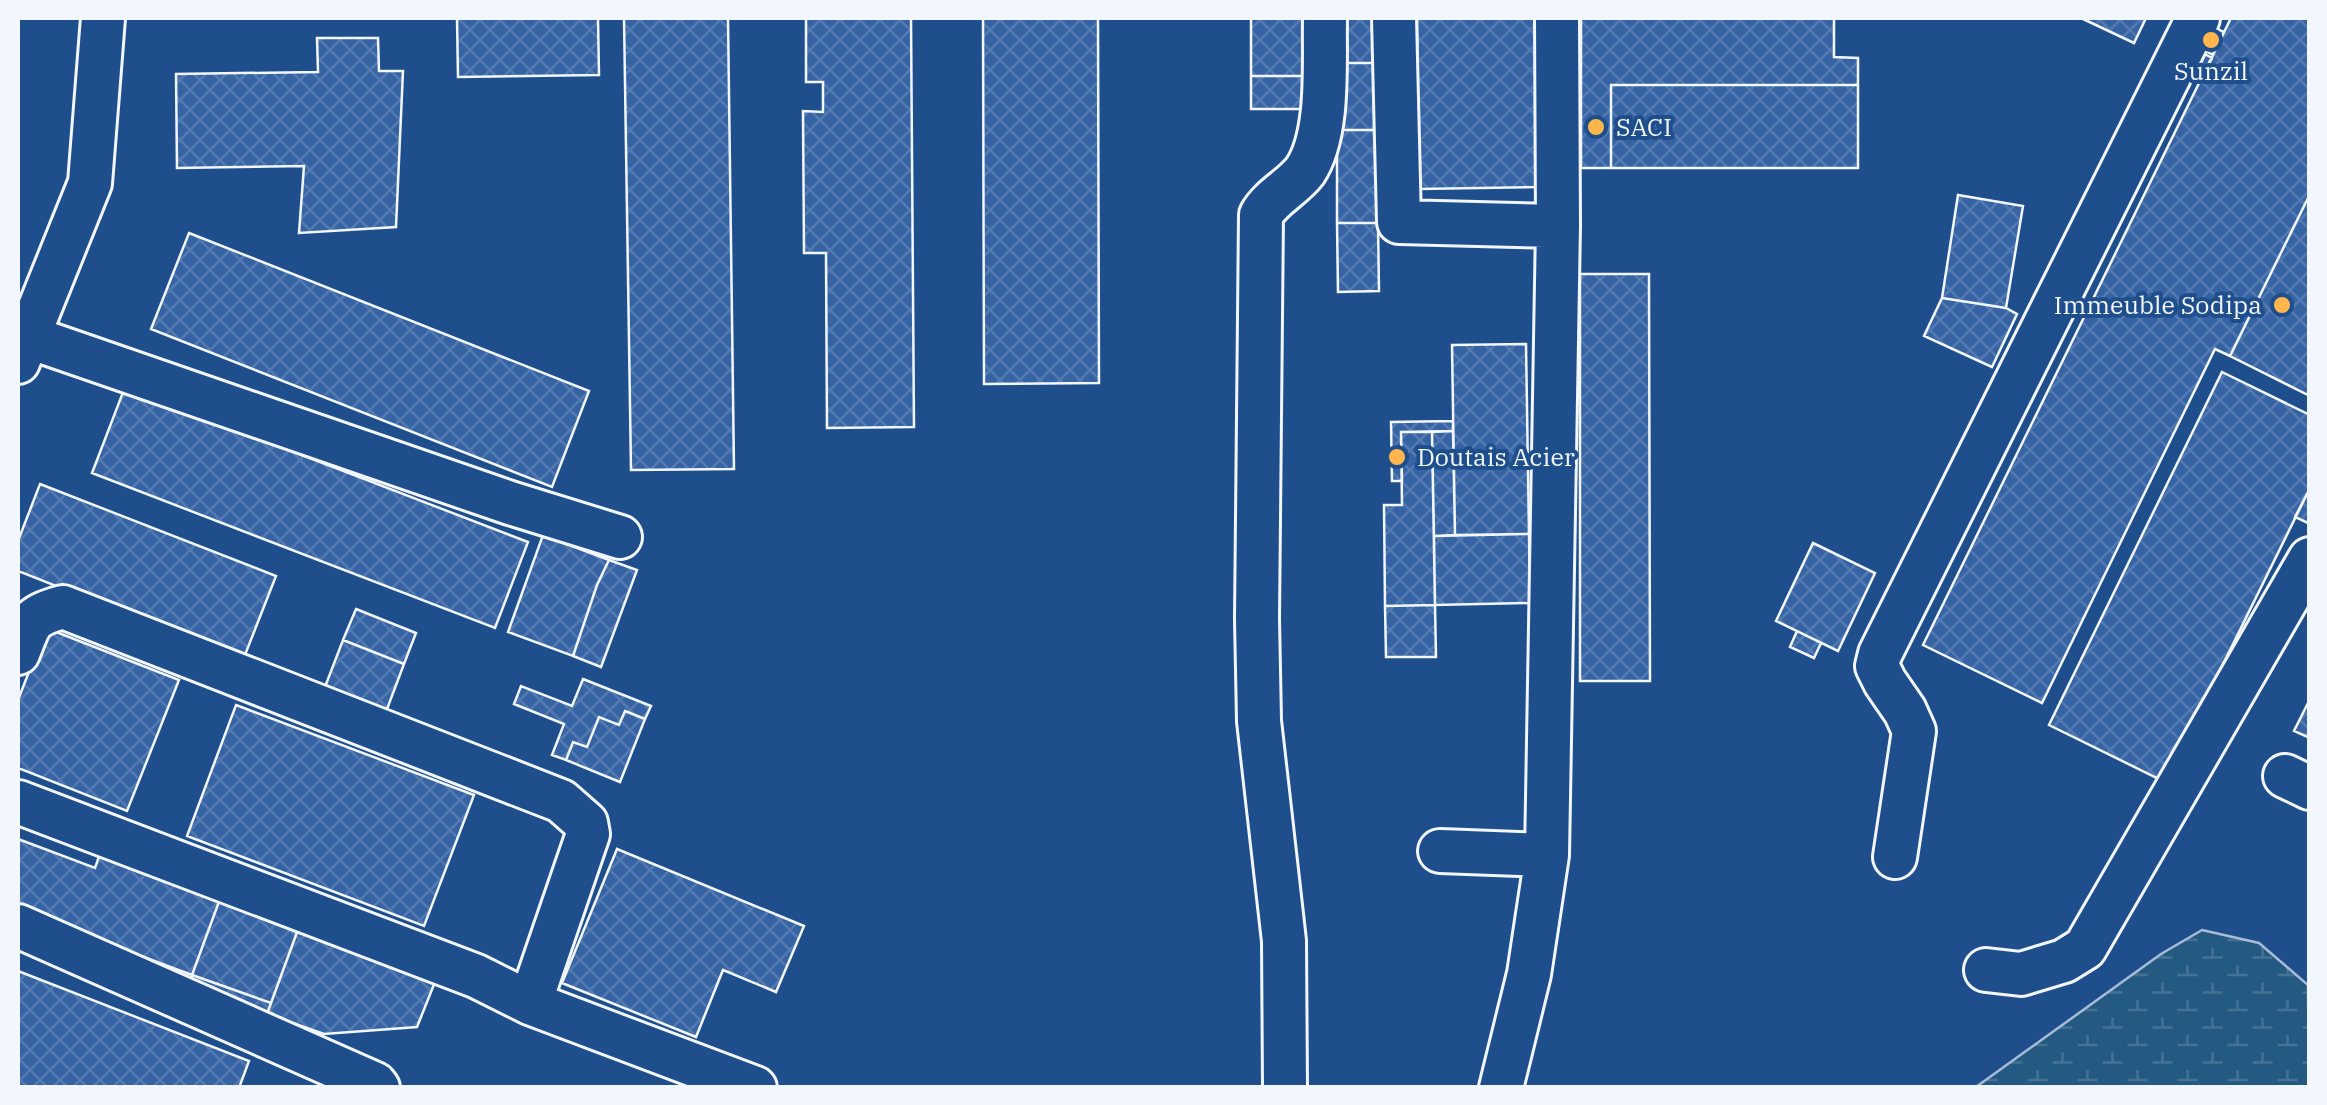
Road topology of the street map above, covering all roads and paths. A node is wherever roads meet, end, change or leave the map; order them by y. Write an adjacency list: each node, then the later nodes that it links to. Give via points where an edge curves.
1 (103, 18): 7 (street, via 90,183)
2 (1325, 18): 20 (street, via 1316,145 1306,170 1261,215 1259,722 1284,941)
3 (1394, 18): 6 (street, via 1399,222)
4 (1557, 18): 6 (street)
5 (2198, 18): 14 (street, via 1880,654 1877,666 1914,731)
6 (1558, 226): 13 (street)
7 (23, 350): 8 (street)
8 (620, 537)
9 (2310, 559): 16 (street, via 2085,948 2022,974)
10 (18, 653): 17 (street, via 31,620 63,607 561,801 586,822 588,834)
11 (18, 802): 17 (street, via 476,976)
12 (1440, 851): 13 (street)
13 (1547, 855): 21 (street, via 1529,974)
14 (1895, 857)
15 (18, 926): 18 (street)
16 (1986, 970)
17 (530, 1003): 19 (street)
18 (378, 1088)
19 (754, 1088)
20 (1284, 1088)
21 (1501, 1088)

